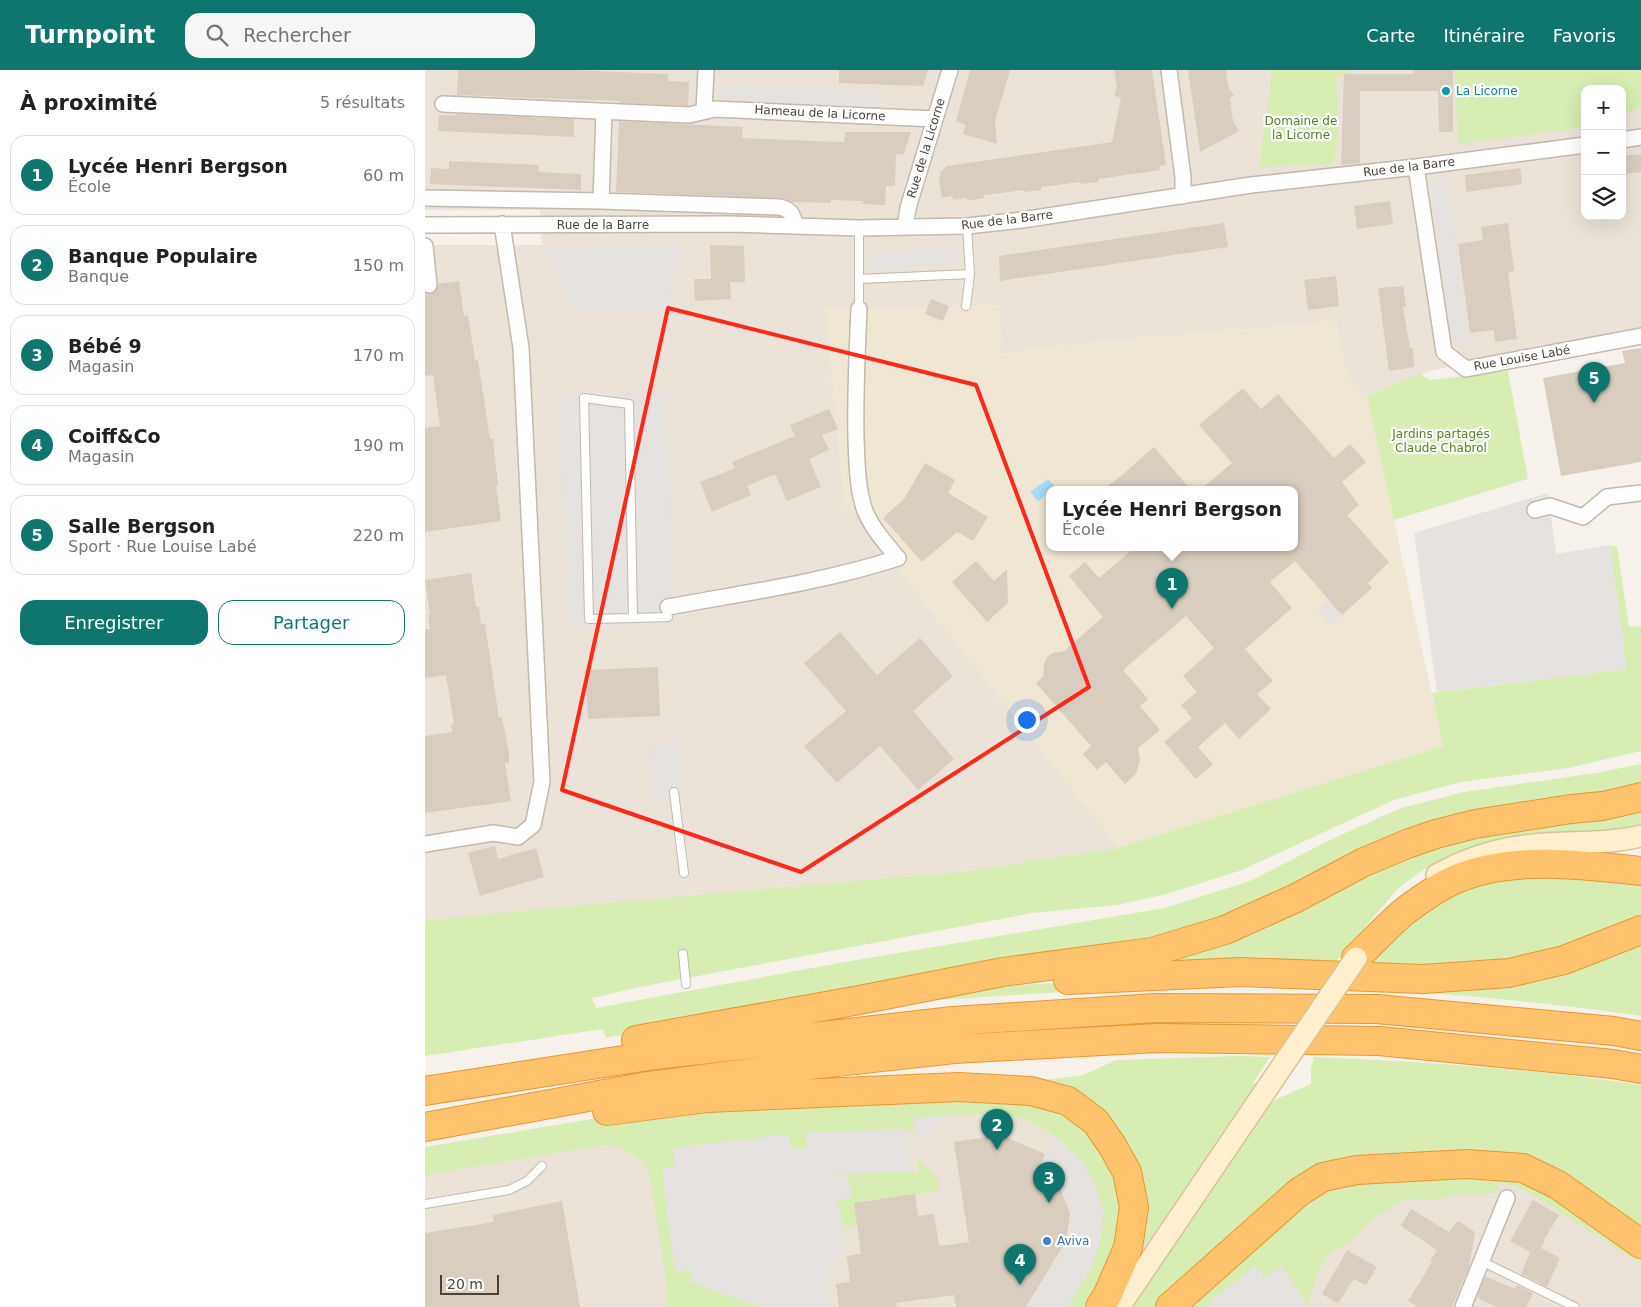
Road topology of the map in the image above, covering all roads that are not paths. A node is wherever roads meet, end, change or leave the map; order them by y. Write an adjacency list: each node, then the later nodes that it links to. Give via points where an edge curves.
1 (707, 70): 5 (street)
2 (950, 70): 7 (street, Rue de la Licorne)
3 (1169, 70): 12 (street)
4 (443, 104): 6 (street, Hameau de la Licorne)
5 (704, 111): 6 (street, Hameau de la Licorne, via 689,115); 7 (street, Hameau de la Licorne)
6 (604, 112): 14 (street)
7 (935, 119): 19 (street, Rue de la Licorne)
8 (1641, 137): 9 (street)
9 (1626, 139)
10 (1581, 146): 11 (street, Rue de la Barre)
11 (1416, 167): 12 (street, Rue de la Barre, via 1251,185); 27 (street, Rue Louise Labé, via 1444,352 1466,369)
12 (1183, 196): 18 (street, Rue de la Barre)
13 (425, 198): 14 (street)
14 (601, 201): 17 (street, via 778,207 790,212)
15 (503, 224): 16 (street, Rue de la Barre); 17 (street, Rue de la Barre); 35 (street, via 521,348 541,782 533,825 518,837 493,833)
16 (425, 225)
17 (795, 226): 20 (street, Rue de la Barre)
18 (967, 226): 19 (street, Rue de la Barre); 22 (lane)
19 (905, 227): 20 (street, Rue de la Barre)
20 (859, 228): 23 (lane)
21 (425, 246): 24 (street)
22 (971, 274): 23 (lane); 25 (lane)
23 (859, 279): 26 (lane)
24 (429, 285)
25 (966, 306)
26 (859, 309): 30 (street, via 855,404 860,488 865,511 898,558)
27 (1641, 336)
28 (1641, 493): 29 (street, via 1607,497 1583,516 1550,506)
29 (1535, 510)
30 (668, 612): 31 (lane)
31 (633, 618): 31 (lane, via 629,404 585,398 589,619)
32 (674, 792): 37 (lane)
33 (1641, 797): 42 (highway, via 1603,806 1475,824 1436,834 1364,862 1225,930 1160,950 1003,972)
34 (1641, 836): 40 (street, via 1598,843 1533,845 1468,859 1407,893 1374,931)
35 (425, 844)
36 (1641, 871): 40 (highway, via 1544,865 1502,867 1471,874 1446,884 1405,912)
37 (684, 873)
38 (1641, 930): 42 (highway, via 1564,960 1509,974 1423,979 1241,972)
39 (683, 954): 41 (lane)
40 (1356, 958): 55 (street, bridge)
41 (686, 984)
42 (929, 987): 44 (highway, via 623,1042)
43 (1641, 1036): 44 (highway, via 1377,1009 1156,1008 953,1021)
44 (578, 1066): 46 (highway)
45 (1641, 1069): 47 (highway, via 1379,1041 1157,1038 954,1049 801,1066 642,1087)
46 (425, 1090)
47 (463, 1120): 48 (highway); 54 (highway, via 554,1118 707,1098 959,1087 1031,1091 1068,1102 1096,1122 1127,1172 1134,1207 1128,1248)
48 (425, 1127)
49 (542, 1166): 51 (lane, via 527,1181 509,1190)
50 (1507, 1198): 53 (street)
51 (425, 1204)
52 (1641, 1244): 56 (highway, via 1559,1185 1523,1168 1466,1164 1357,1170 1323,1177 1299,1192)
53 (1481, 1261): 57 (street); 58 (lane)
54 (1100, 1307)
55 (1119, 1307)
56 (1170, 1307)
57 (1463, 1307)
58 (1575, 1307)

